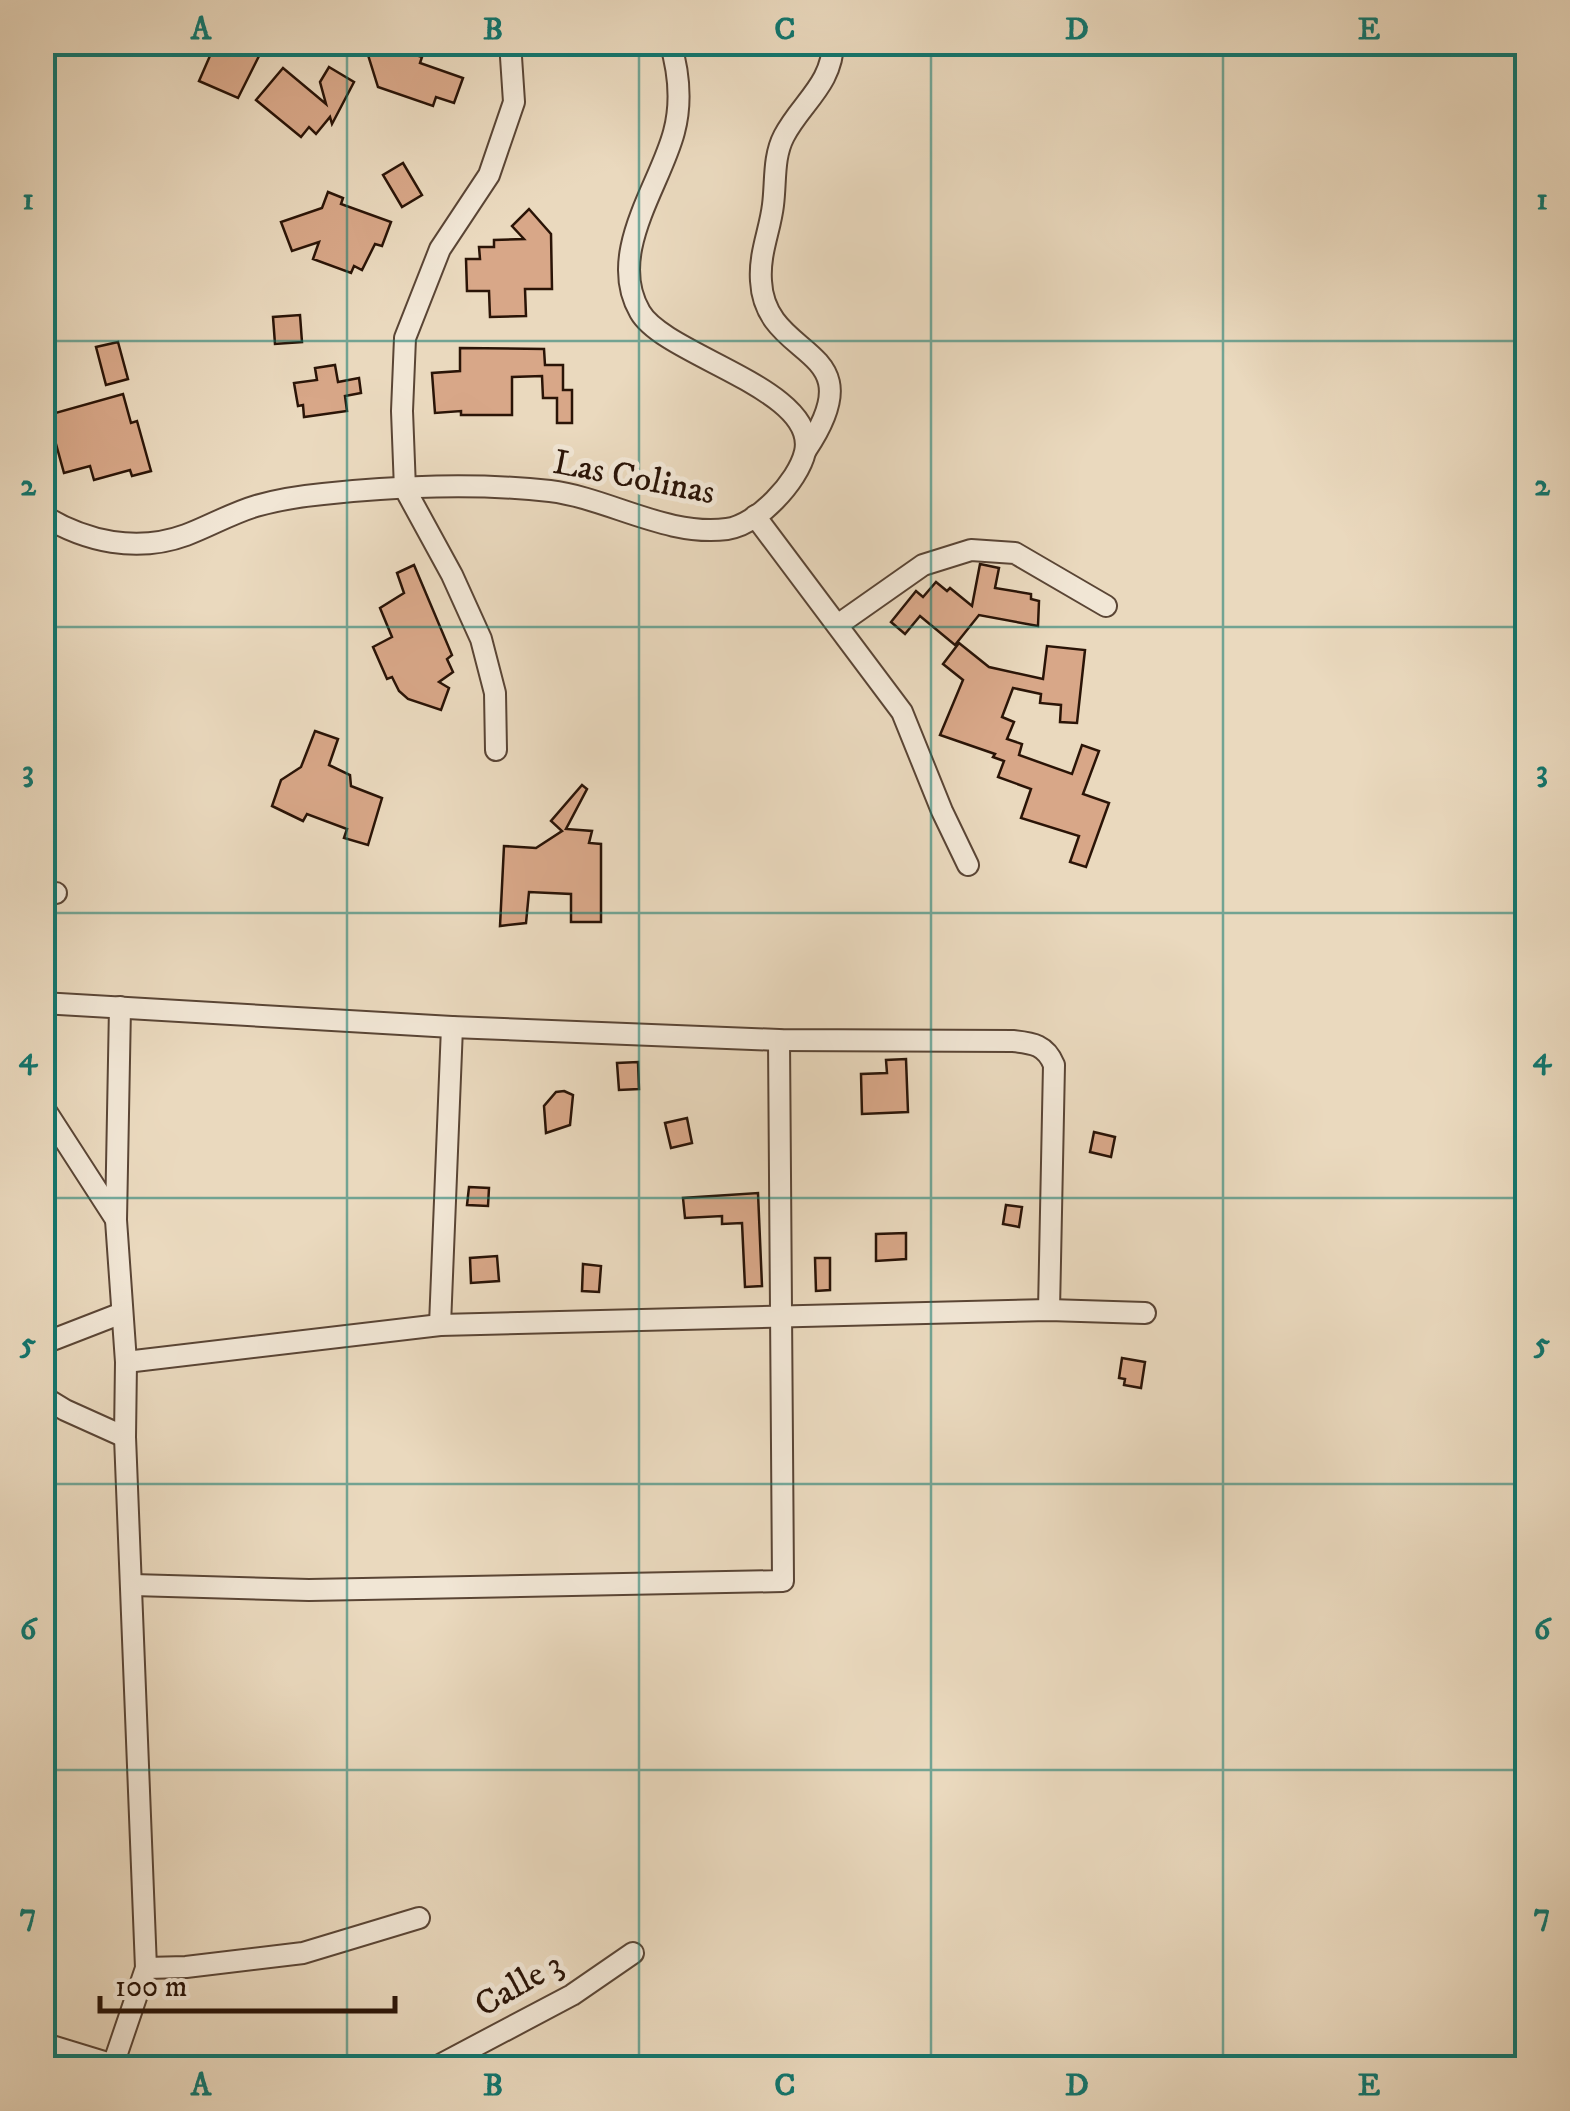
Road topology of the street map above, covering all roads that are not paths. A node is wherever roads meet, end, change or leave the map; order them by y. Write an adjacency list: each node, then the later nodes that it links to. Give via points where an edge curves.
1 (510, 42): 5 (street, via 514,102 489,175 440,249 404,338)
2 (670, 42): 4 (street, via 680,88 674,132 632,246 632,296 658,332 782,404)
3 (832, 42): 4 (street, Las Colinas, via 821,84 782,138 761,254 760,286 774,320 828,378 832,396)
4 (806, 450): 7 (street, Las Colinas, via 796,473)
5 (405, 489): 6 (street, Las Colinas, via 257,506 149,544 87,538); 7 (street, Las Colinas, via 553,491 714,530); 10 (street, via 481,639 496,693)
6 (42, 515)
7 (756, 516): 9 (street)
8 (1106, 606): 9 (street, via 1015,552 971,550 923,564)
9 (839, 624): 11 (street, via 902,712)
10 (496, 750)
11 (968, 865)
12 (42, 1003): 13 (street)
13 (120, 1008): 14 (street); 17 (street)
14 (452, 1027): 15 (street); 22 (street)
15 (779, 1040): 18 (street, via 1013,1041 1049,1053); 21 (street)
16 (42, 1105): 17 (street)
17 (116, 1220): 19 (street)
18 (1049, 1310): 20 (street); 21 (street)
19 (122, 1313): 23 (street); 24 (street)
20 (1145, 1313)
21 (782, 1316): 22 (street); 27 (street, via 783,1581 309,1590)
22 (440, 1325): 24 (street)
23 (42, 1344)
24 (126, 1362): 26 (street)
25 (42, 1396): 26 (street)
26 (124, 1437): 27 (street)
27 (133, 1585): 30 (street)
28 (418, 1918): 30 (street, via 303,1953)
29 (633, 1953): 33 (street, Calle 3, via 572,1995)
30 (146, 1968): 32 (street)
31 (42, 2043): 32 (street)
32 (113, 2067)
33 (434, 2068)

